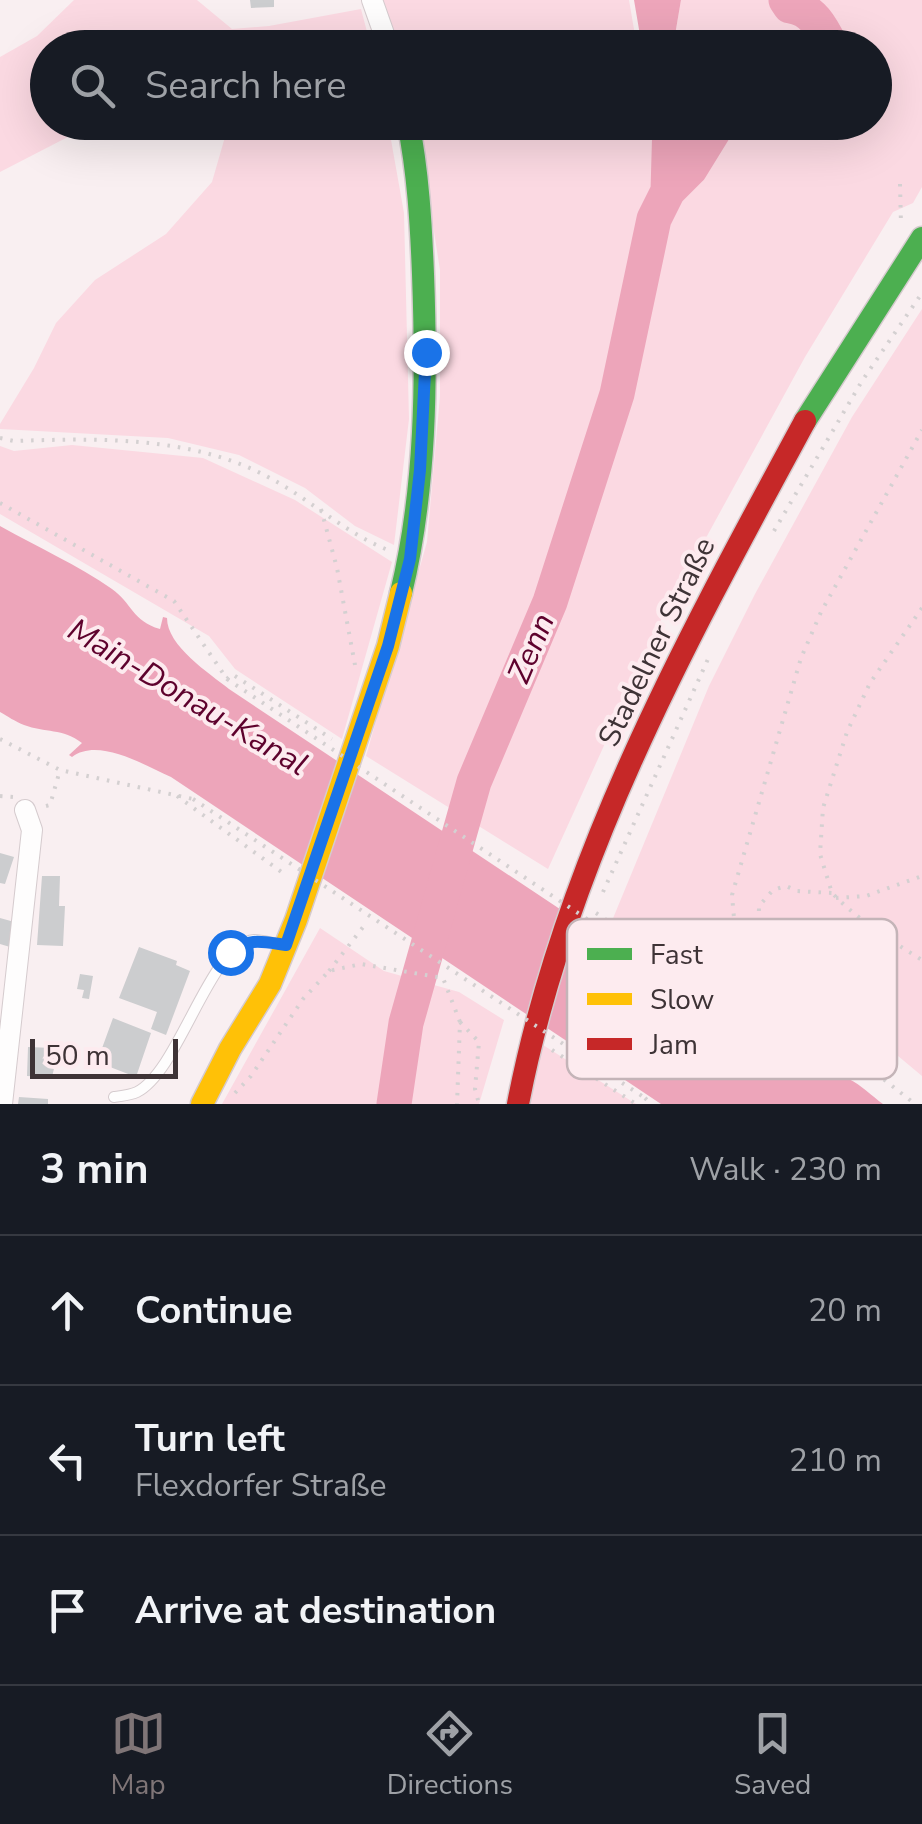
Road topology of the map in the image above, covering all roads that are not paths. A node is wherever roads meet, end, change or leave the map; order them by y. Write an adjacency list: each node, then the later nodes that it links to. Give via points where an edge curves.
1 (372, 0): 2 (street)
2 (382, 30)
3 (412, 140): 8 (street, via 426,352 410,559 388,646)
4 (922, 238): 6 (street, Stadelner Straße, via 812,408 702,609 586,865)
5 (25, 810): 11 (street, via 32,830)
6 (569, 919)
7 (567, 926): 12 (street, Stadelner Straße)
8 (286, 945): 9 (lane, via 254,940 230,952 169,1056 139,1091); 10 (street, via 230,1048)
9 (114, 1098)
10 (213, 1101)
11 (2, 1104)
12 (518, 1104)

